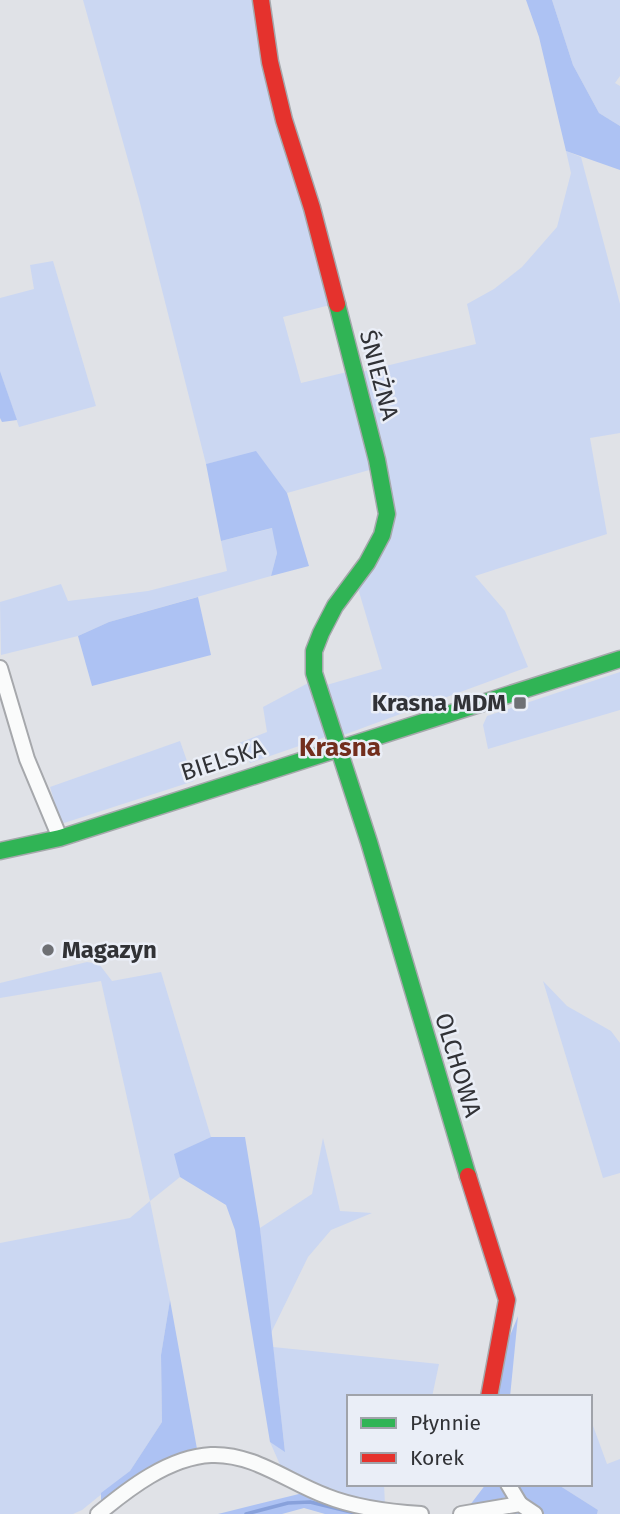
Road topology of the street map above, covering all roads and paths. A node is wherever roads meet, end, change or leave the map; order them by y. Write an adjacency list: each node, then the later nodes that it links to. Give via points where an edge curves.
1 (261, 0): 4 (street, ŚNIEŻNA, via 284,120 312,208 387,514 382,535 335,606 314,652 314,673)
2 (620, 659): 4 (street, BIELSKA)
3 (0, 668): 5 (street, via 27,760)
4 (338, 748): 5 (street, BIELSKA); 7 (street, OLCHOWA, via 507,1300)
5 (60, 838): 6 (street, BIELSKA)
6 (0, 851)
7 (489, 1395)
8 (509, 1486): 9 (street)
9 (520, 1504): 12 (street); 13 (street)
10 (97, 1514): 11 (street, via 162,1470 209,1455 242,1459 345,1503)
11 (421, 1514)
12 (461, 1514)
13 (535, 1514)

